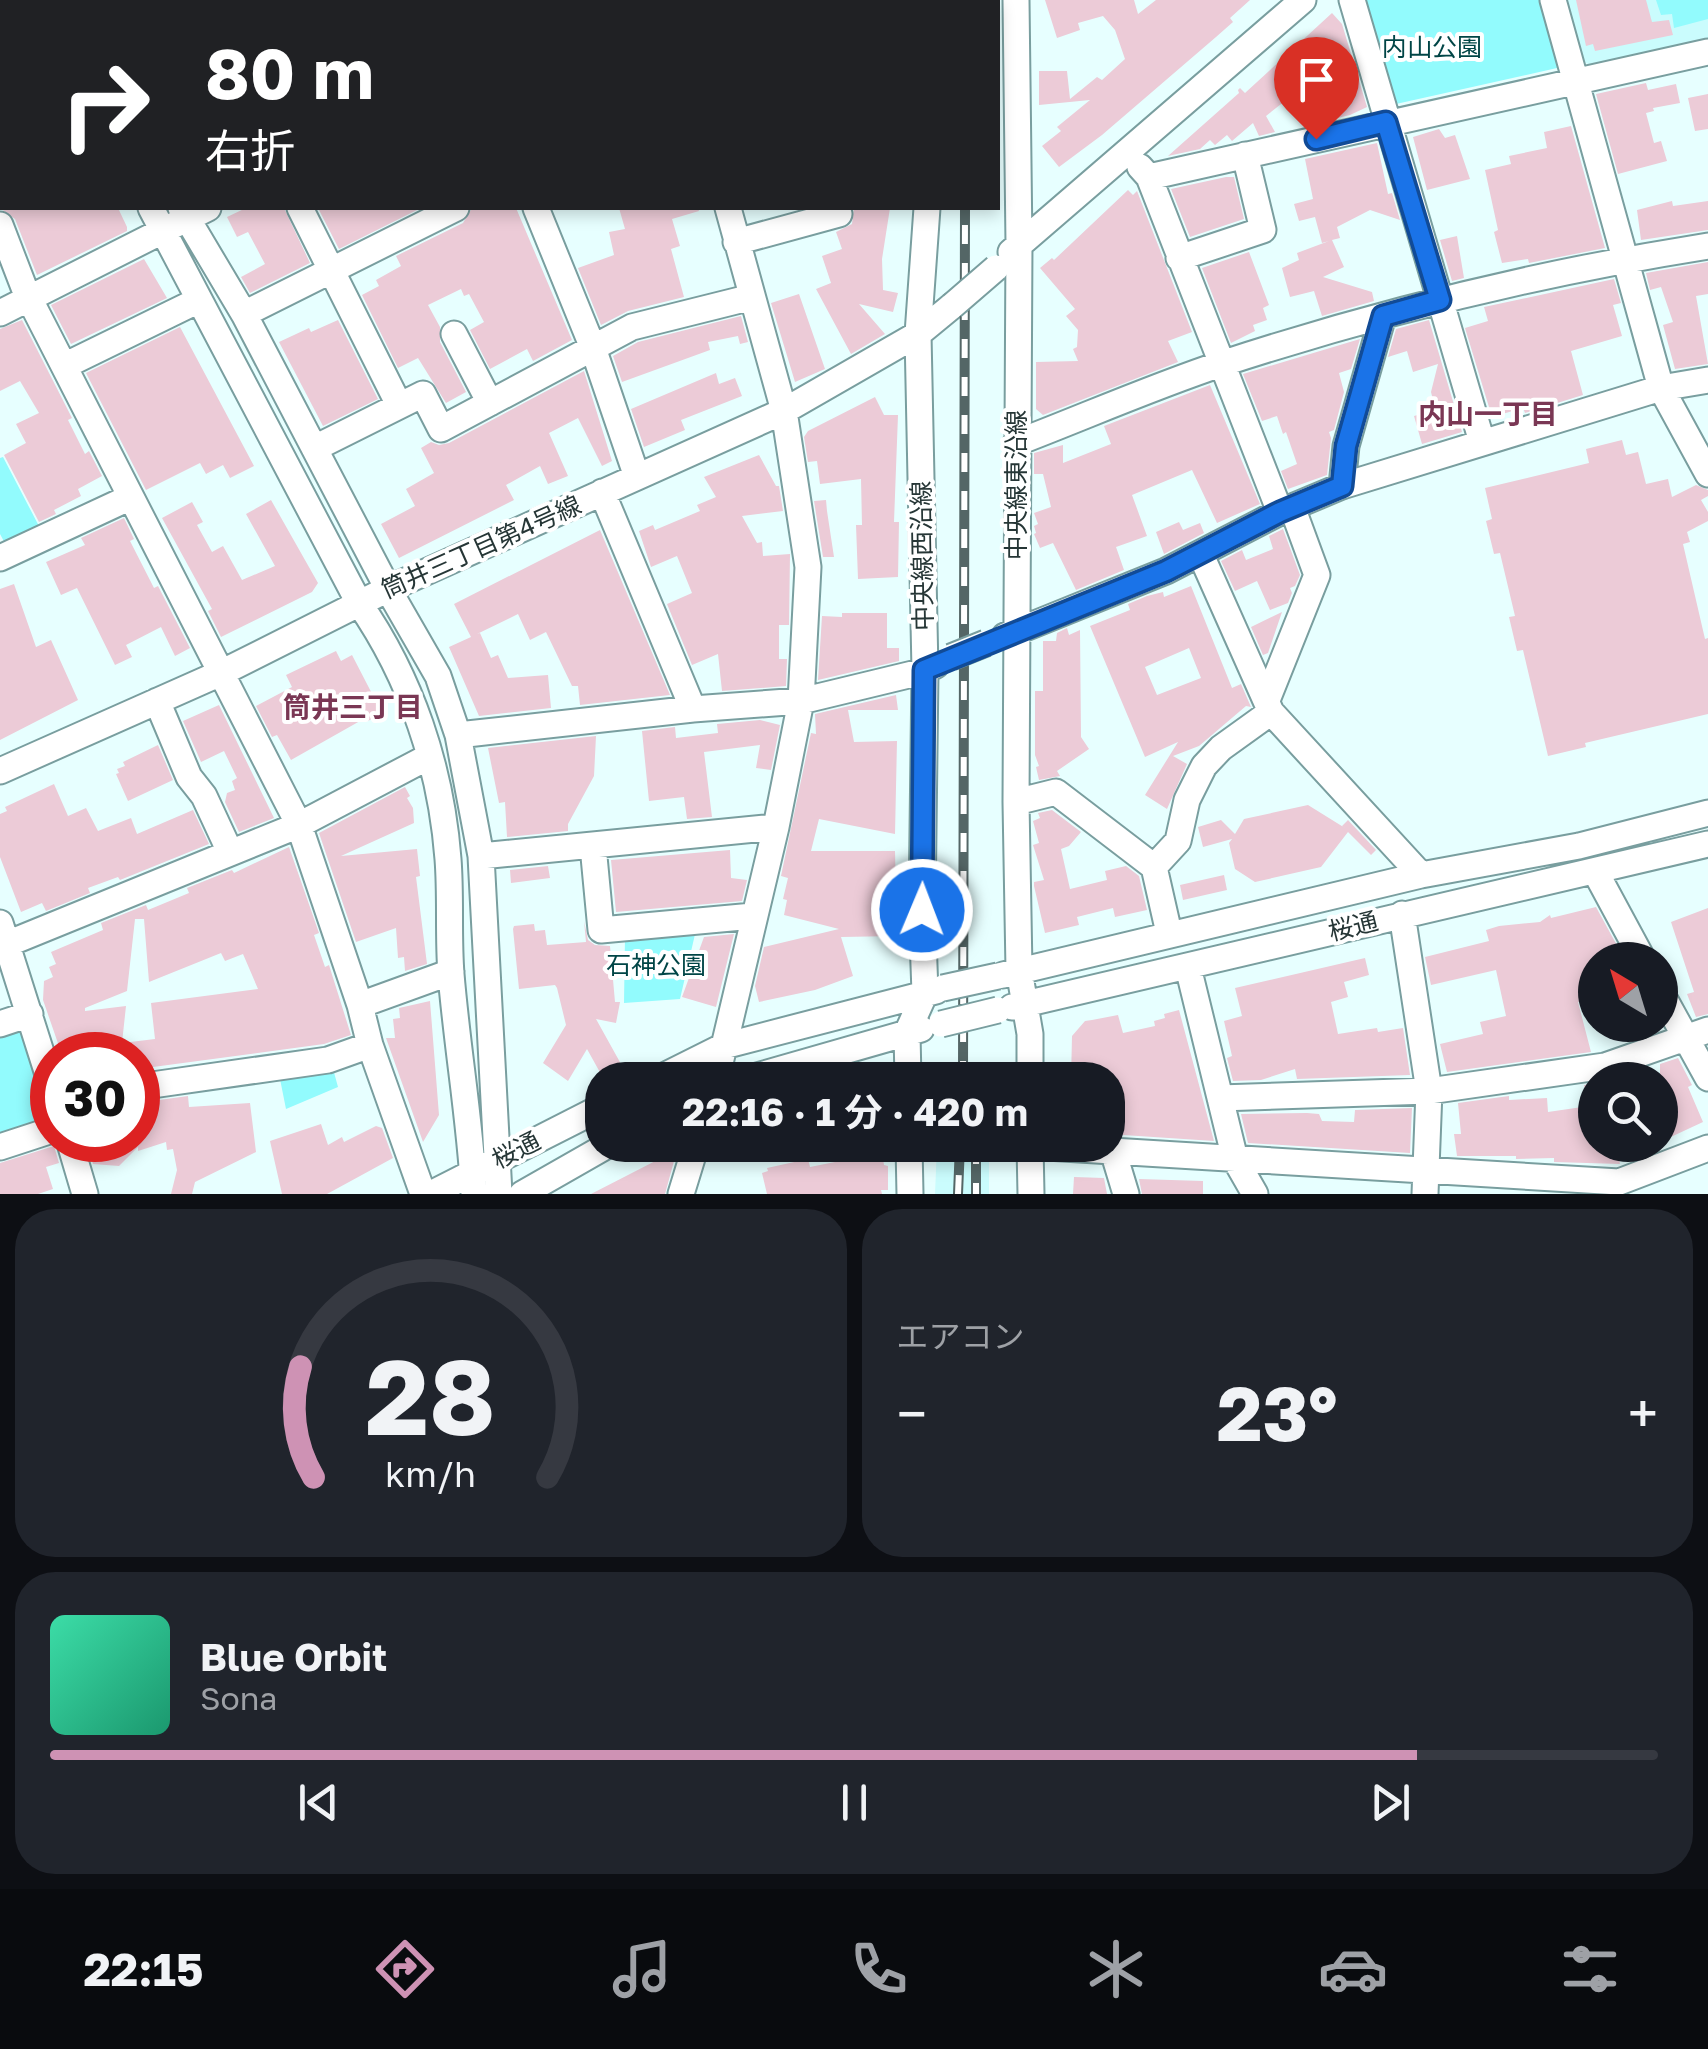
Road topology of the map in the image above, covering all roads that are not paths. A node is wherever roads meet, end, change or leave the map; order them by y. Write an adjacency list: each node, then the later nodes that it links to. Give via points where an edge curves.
1 (1016, 0): 22 (street, 中央線東沿線)
2 (1303, 0): 8 (street, 筒井三丁目第4号線)
3 (1352, 0): 7 (street)
4 (1553, 0): 6 (street)
5 (1708, 52): 6 (street)
6 (1576, 80): 7 (street); 25 (street)
7 (1386, 122): 9 (street); 30 (street)
8 (1128, 151): 10 (street); 22 (street, 筒井三丁目第4号線)
9 (1245, 155): 10 (street); 24 (street, via 1263,230)
10 (1148, 177): 24 (street)
11 (151, 210): 20 (street)
12 (301, 210): 26 (street)
13 (452, 210): 26 (street)
14 (537, 210): 36 (street)
15 (728, 210): 21 (street)
16 (837, 210): 21 (street)
17 (927, 210): 35 (street, 中央線西沿線)
18 (192, 211): 20 (street); 32 (street)
19 (0, 225): 28 (street)
20 (163, 231): 28 (street); 29 (street)
21 (736, 242): 27 (street)
22 (1019, 244): 35 (street, 筒井三丁目第4号線, bridge); 45 (street, 中央線東沿線)
23 (1708, 246): 25 (street)
24 (1180, 258): 37 (street)
25 (1626, 259): 30 (street); 40 (street)
26 (332, 269): 32 (street); 42 (street)
27 (752, 297): 36 (street, via 632,327); 43 (street)
28 (30, 298): 31 (street); 38 (street)
29 (199, 300): 38 (street); 56 (street)
30 (1440, 300): 33 (street); 44 (street)
31 (0, 313)
32 (244, 314): 46 (street)
33 (1383, 316): 37 (street); 49 (street, via 1346,446)
34 (454, 334): 41 (street)
35 (918, 334): 43 (street, 筒井三丁目第4号線); 58 (street, 中央線西沿線)
36 (594, 348): 41 (street); 48 (street)
37 (1220, 364): 45 (street); 52 (street)
38 (64, 366): 51 (street)
39 (1708, 380): 40 (street)
40 (1661, 388): 44 (street); 47 (street)
41 (490, 404): 42 (street, via 441,429 423,394)
42 (399, 405): 46 (street)
43 (784, 410): 48 (street, 筒井三丁目第4号線); 60 (street, via 808,567)
44 (1482, 442): 49 (street)
45 (1016, 443): 57 (street, 中央線東沿線)
46 (315, 448): 55 (street)
47 (1708, 474)
48 (637, 477): 50 (street, 筒井三丁目第4号線)
49 (1342, 486): 52 (street)
50 (602, 492): 55 (street, 筒井三丁目第4号線); 63 (street)
51 (131, 497): 54 (street); 59 (street)
52 (1286, 509): 53 (street); 62 (street, via 1317,575)
53 (1201, 555): 57 (street); 62 (street)
54 (0, 558)
55 (388, 589): 56 (street, 筒井三丁目第4号線); 64 (street, via 438,676)
56 (359, 603): 59 (street, 筒井三丁目第4号線); 65 (street, via 412,696)
57 (1016, 632): 58 (street, bridge); 67 (street, 中央線東沿線)
58 (924, 670): 60 (street); 86 (street, 中央線西沿線, via 922,910)
59 (223, 672): 61 (street, 筒井三丁目第4号線); 69 (street)
60 (801, 701): 63 (street); 70 (street)
61 (157, 702): 66 (street, 筒井三丁目第4号線); 73 (street)
62 (1269, 706): 75 (street, via 1204,766 1178,841); 77 (street)
63 (693, 709): 64 (street)
64 (458, 735): 74 (street)
65 (430, 756): 69 (street); 84 (street, via 448,857)
66 (0, 771)
67 (1016, 802): 75 (street, via 1056,792); 85 (street, 中央線東沿線)
68 (1708, 813): 77 (street, 桜通)
69 (299, 826): 73 (street); 87 (street)
70 (776, 828): 72 (street); 79 (street)
71 (1708, 844): 76 (street, 桜通)
72 (593, 846): 74 (street); 79 (street, via 601,930)
73 (230, 852): 81 (street)
74 (481, 856): 118 (street)
75 (1154, 868): 80 (street)
76 (1594, 871): 78 (street, 桜通); 82 (street)
77 (1421, 875): 80 (street, 桜通)
78 (1402, 914): 83 (street, 桜通); 104 (street)
79 (753, 916): 96 (street)
80 (1169, 932): 85 (street, 桜通)
81 (4, 933): 90 (street)
82 (1633, 942)
83 (1188, 968): 88 (street, 桜通); 105 (street)
84 (451, 972): 87 (street); 118 (street)
85 (1009, 973): 86 (street, 桜通, bridge); 88 (street, 中央線東沿線)
86 (934, 991): 93 (street, 中央線西沿線); 96 (street)
87 (360, 1004): 95 (street)
88 (1025, 1004): 93 (street, 桜通, bridge); 101 (street, 中央線東沿線)
89 (1678, 1011): 94 (street)
90 (30, 1014): 91 (street); 92 (street)
91 (0, 1024)
92 (35, 1032)
93 (907, 1033): 99 (street); 100 (street, 中央線西沿線)
94 (1697, 1034): 102 (street); 104 (street, via 1605,1066)
95 (370, 1045): 103 (street, via 328,1060); 122 (street)
96 (724, 1046): 97 (street); 98 (street)
97 (692, 1062)
98 (720, 1062)
99 (806, 1062)
100 (908, 1062)
101 (1030, 1062)
102 (1708, 1078)
103 (160, 1085)
104 (1429, 1092): 105 (street); 119 (street)
105 (1220, 1098): 112 (street)
106 (585, 1116): 118 (street, 桜通)
107 (30, 1137): 108 (street)
108 (0, 1147)
109 (1708, 1148): 120 (street, via 1619,1182)
110 (1125, 1153): 112 (street)
111 (585, 1158): 125 (street, 桜通)
112 (1235, 1159): 119 (street); 130 (street)
113 (76, 1162): 121 (street)
114 (691, 1162): 126 (street)
115 (910, 1162): 127 (street)
116 (1030, 1162): 128 (street)
117 (1116, 1162): 129 (street)
118 (481, 1175): 123 (street, 桜通); 124 (street)
119 (1425, 1183): 120 (street)
120 (1584, 1187)
121 (86, 1194)
122 (422, 1194)
123 (431, 1194)
124 (499, 1194)
125 (522, 1194)
126 (681, 1194)
127 (910, 1194)
128 (1031, 1194)
129 (1126, 1194)
130 (1255, 1194)

